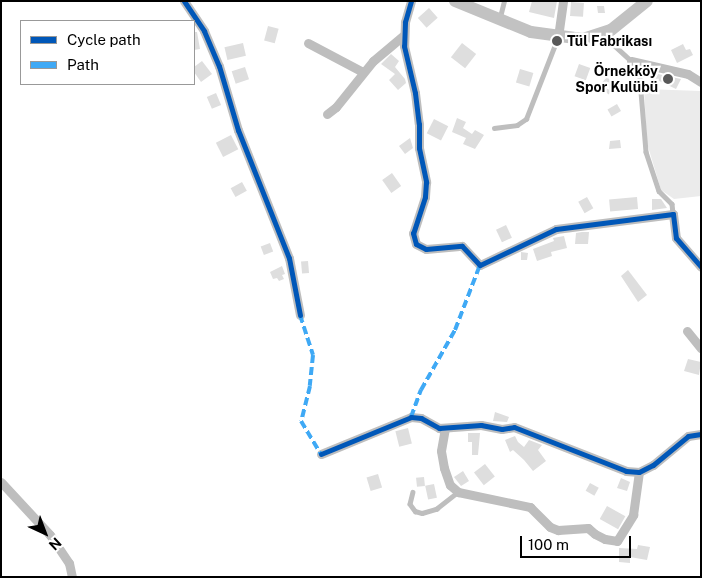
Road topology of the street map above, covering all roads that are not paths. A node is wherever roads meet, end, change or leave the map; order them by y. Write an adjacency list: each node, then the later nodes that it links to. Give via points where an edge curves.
1 (184, 1): 19 (street, via 204,31 219,66 242,139 289,258)
2 (411, 1): 8 (street)
3 (455, 1): 7 (main road)
4 (504, 1): 7 (lane)
5 (563, 1): 10 (street)
6 (647, 1): 9 (main road, via 619,25)
7 (499, 21): 10 (main road)
8 (404, 34): 13 (street); 17 (street, via 426,182 414,233 416,244 426,249 462,246 480,265 556,229)
9 (602, 34): 10 (main road, via 583,38); 12 (lane)
10 (558, 37): 16 (lane, via 526,119 517,125)
11 (308, 43): 13 (street)
12 (631, 61): 14 (street, via 688,74); 17 (lane, via 639,68 646,152 659,191 672,204)
13 (363, 72): 15 (street)
14 (701, 82)
15 (328, 114)
16 (494, 128)
17 (673, 214): 18 (street, via 676,238)
18 (701, 268)
19 (300, 314)
20 (687, 331): 21 (street)
21 (701, 348)
22 (445, 428): 24 (street, via 411,417); 25 (street, via 463,425 514,427 626,471); 28 (street, via 441,451 444,468 450,485)
23 (701, 434): 25 (street, via 688,436 653,465)
24 (320, 454)
25 (639, 472): 28 (street, via 633,515 618,541 605,539 588,528 558,530 550,527 530,507)
26 (1, 482): 29 (street, via 50,535 69,563)
27 (413, 492): 28 (lane, via 410,504 415,511 422,513 436,509)
28 (458, 492)
29 (72, 577)

